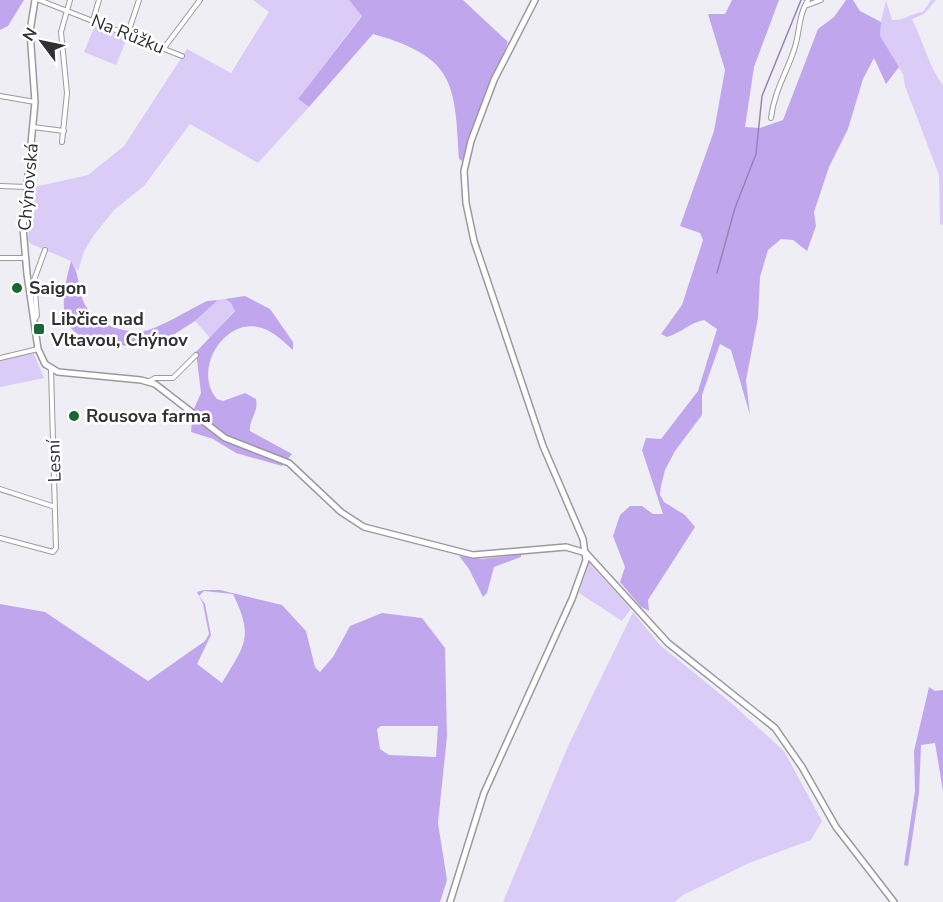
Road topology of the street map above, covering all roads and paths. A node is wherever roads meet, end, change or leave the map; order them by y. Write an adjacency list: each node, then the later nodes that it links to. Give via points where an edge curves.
1 (70, 0): 10 (street)
2 (99, 0): 11 (street)
3 (139, 0): 12 (street)
4 (200, 0): 13 (street)
5 (535, 0): 35 (street, via 494,80 471,141 464,171 466,203 474,241 539,435)
6 (808, 0): 9 (street)
7 (821, 0): 9 (street)
8 (34, 1): 10 (street, Na Růžku); 16 (street, Chýnovská, via 30,31)
9 (804, 6): 17 (street, via 795,48 774,97)
10 (67, 10): 11 (street, Na Růžku); 19 (street, via 61,32 67,93)
11 (93, 20): 12 (street, Na Růžku)
12 (128, 33): 13 (street, Na Růžku)
13 (164, 48): 14 (street, Na Růžku)
14 (182, 56)
15 (0, 96): 16 (street)
16 (35, 102): 18 (street, Chýnovská)
17 (771, 118)
18 (33, 127): 19 (street); 22 (street, Chýnovská)
19 (64, 130): 20 (street)
20 (62, 142)
21 (0, 186): 22 (street)
22 (27, 187): 25 (street, Chýnovská)
23 (45, 250): 26 (street, via 35,274 37,316)
24 (0, 258): 25 (street)
25 (25, 258): 26 (street, Chýnovská)
26 (33, 320): 27 (street, Chýnovská)
27 (38, 349): 29 (street); 30 (street, Chýnovská)
28 (196, 355): 31 (street, via 173,378)
29 (0, 358)
30 (51, 369): 31 (street); 33 (street, Lesní)
31 (148, 382): 35 (street, via 225,438 289,463 354,522 373,530 473,555 566,547)
32 (0, 489): 33 (street)
33 (55, 507): 34 (street, Lesní, via 53,552)
34 (0, 538)
35 (586, 553): 36 (street, via 585,567 572,598 477,810); 37 (street, via 657,633 775,728 836,827)
36 (450, 902)
37 (894, 902)

